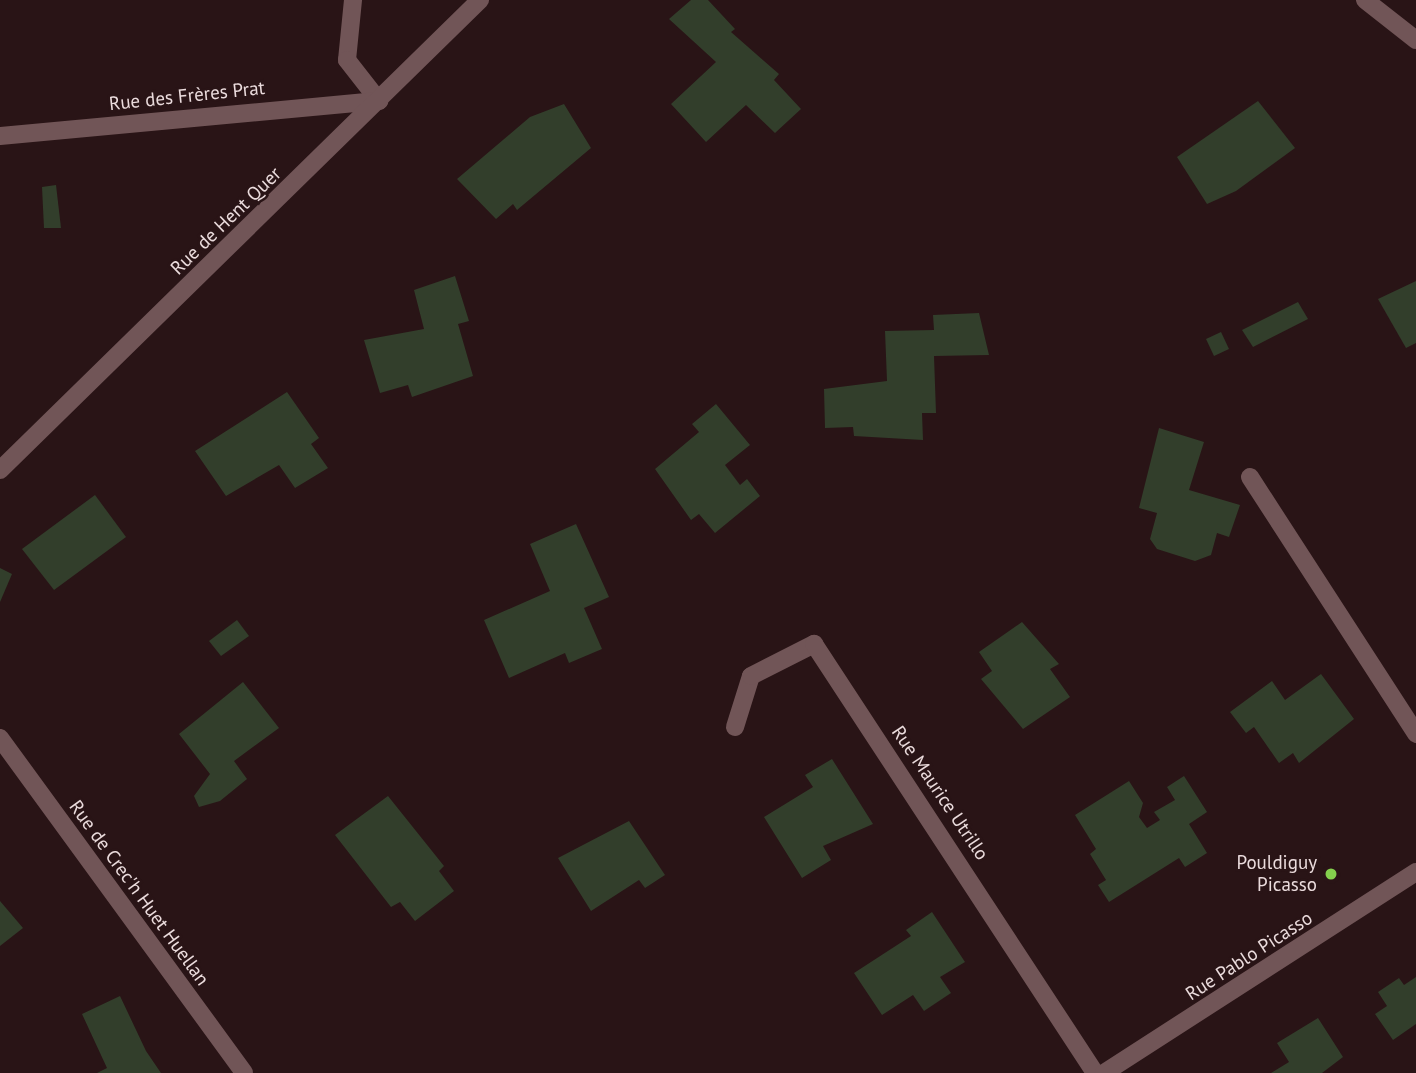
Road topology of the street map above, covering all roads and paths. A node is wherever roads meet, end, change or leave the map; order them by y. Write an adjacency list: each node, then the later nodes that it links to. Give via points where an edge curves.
1 (353, 0): 5 (street, via 346,60)
2 (480, 0): 5 (street, Rue de Hent Quer)
3 (1364, 0): 4 (street)
4 (1416, 40)
5 (379, 101): 6 (street, Rue des Frères Prat); 7 (street, Rue de Hent Quer)
6 (0, 136)
7 (0, 470)
8 (1251, 477): 10 (street)
9 (735, 727): 14 (street, Rue Maurice Utrillo, via 751,676 814,644)
10 (1416, 734)
11 (0, 738): 13 (street, Rue de Crec'h Huet Huellan)
12 (1416, 872): 15 (street, Rue Pablo Picasso)
13 (244, 1073)
14 (1095, 1073)
15 (1104, 1073)

